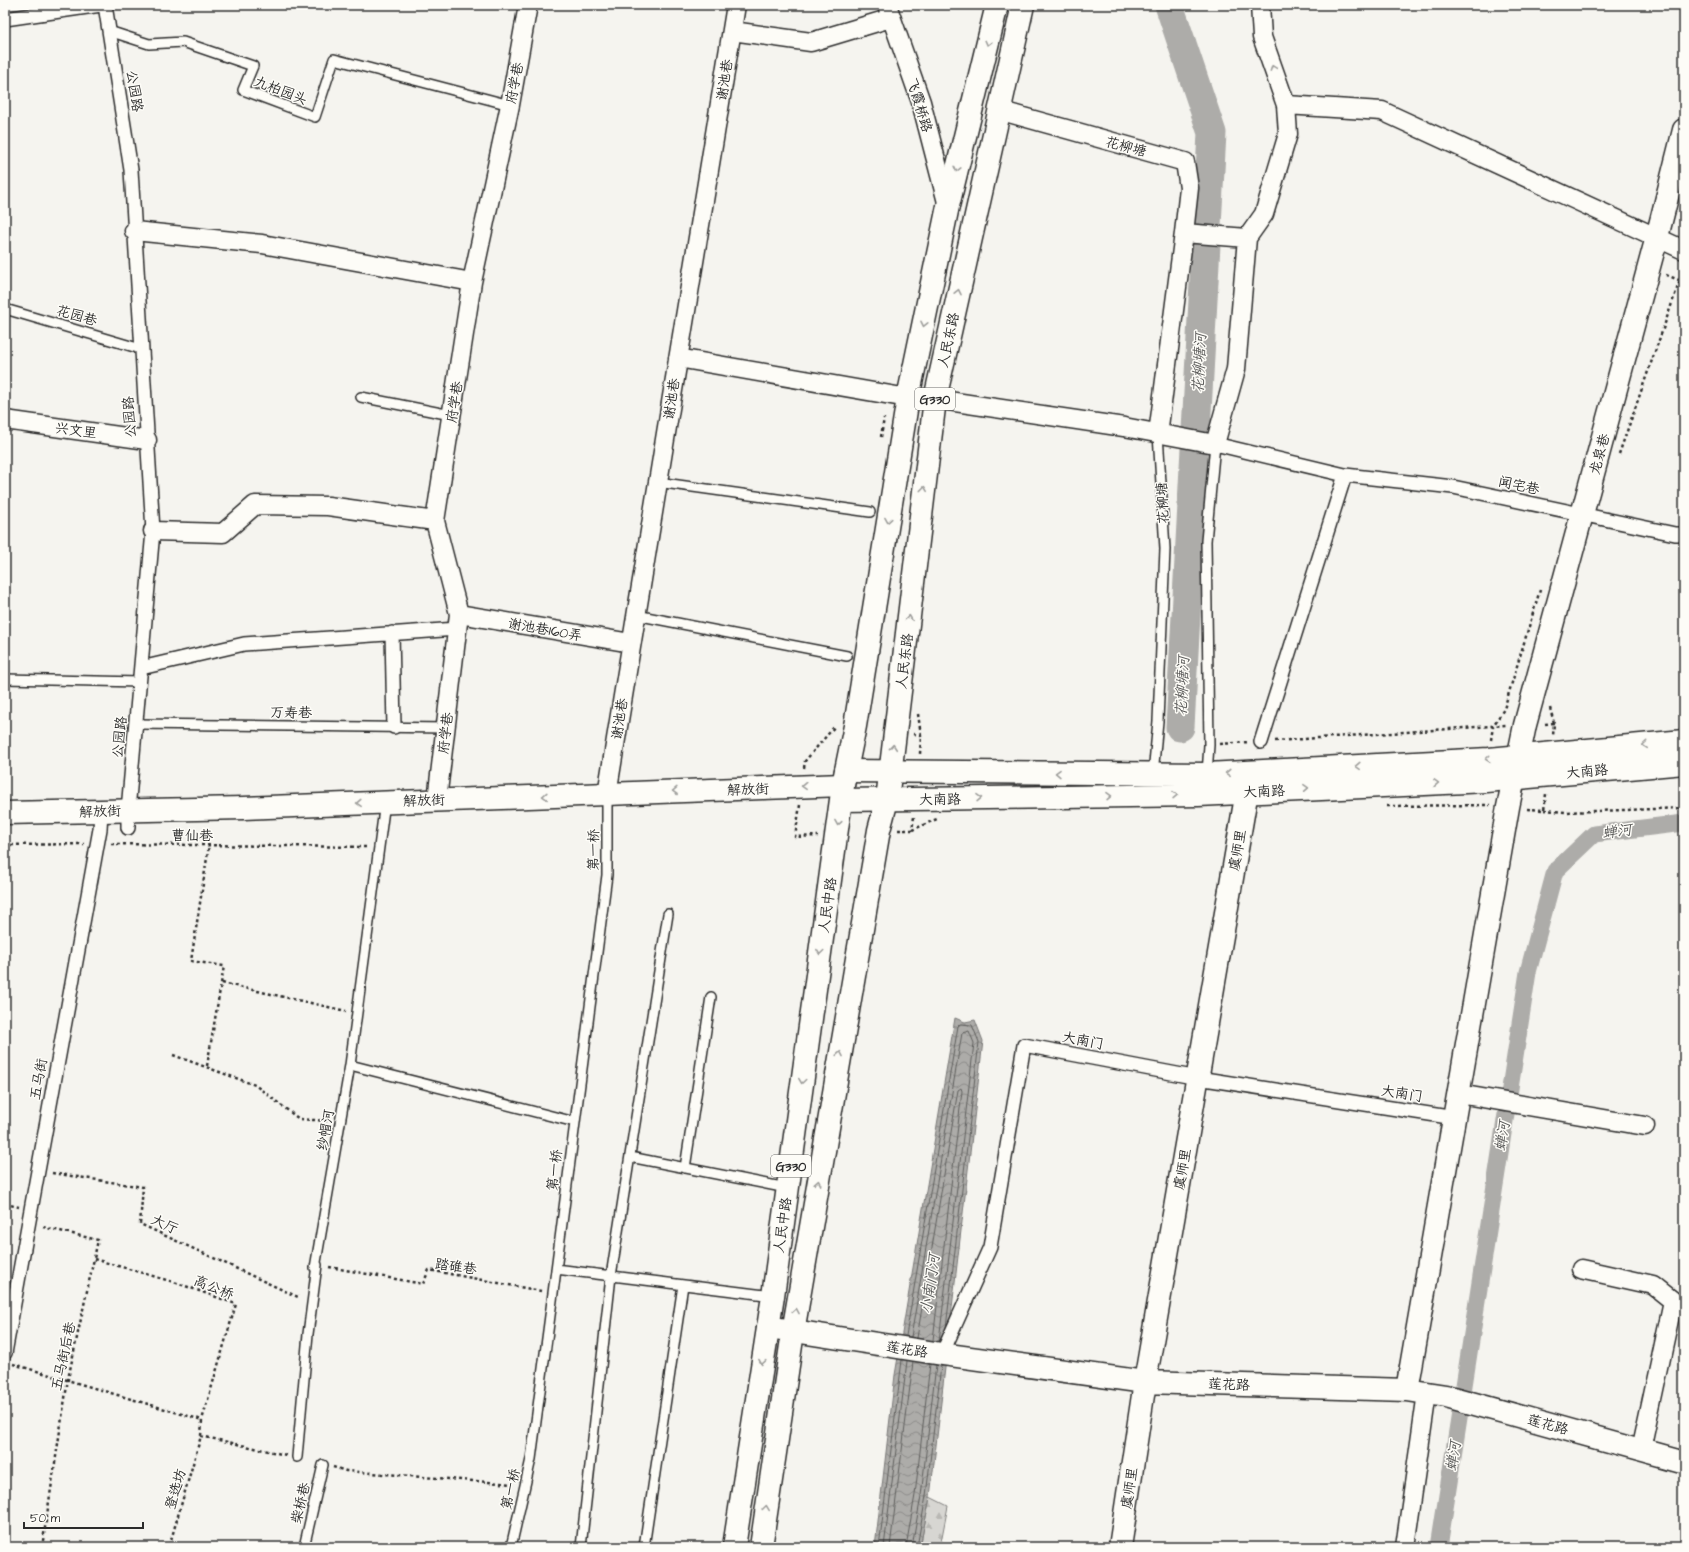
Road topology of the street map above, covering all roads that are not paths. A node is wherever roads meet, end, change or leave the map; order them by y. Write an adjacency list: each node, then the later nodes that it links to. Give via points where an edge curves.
1 (101, 5): 9 (street)
2 (105, 5): 10 (street, 公园路)
3 (528, 5): 12 (street, 府学巷)
4 (736, 5): 11 (street, 谢池巷)
5 (997, 5): 16 (main road, 人民东路 / G330, one-way to 16)
6 (1023, 5): 14 (main road, 人民东路 / G330)
7 (1260, 5): 13 (street, one-way to 7, via 1262,36)
8 (889, 12): 11 (street, via 811,42); 16 (street, 飞霞桥路, via 921,102)
9 (5, 20)
10 (109, 31): 12 (lane, 九柏园头, via 149,44 183,42 253,66 243,90 315,118 334,59); 17 (street, 公园路, via 131,170)
11 (732, 31): 25 (street, 谢池巷)
12 (510, 105): 22 (street, 府学巷)
13 (1286, 105): 19 (street, via 1382,112); 20 (street, via 1288,134 1264,214)
14 (998, 110): 18 (street, 花柳塘, via 1185,162 1189,188); 28 (main road, 人民东路 / G330, one-way to 14)
15 (1684, 130): 19 (main road, 龙泉巷)
16 (948, 206): 27 (main road, 人民东路 / G330, one-way to 27)
17 (134, 231): 22 (street, via 262,244); 24 (street, 公园路)
18 (1188, 233): 20 (street); 31 (street, 花柳塘)
19 (1657, 237): 21 (street); 37 (main road, 龙泉巷)
20 (1246, 238): 33 (street, via 1236,369)
21 (1684, 250)
22 (472, 282): 29 (street, 府学巷)
23 (5, 308): 24 (lane, 花园巷)
24 (141, 349): 32 (street, 公园路)
25 (678, 358): 27 (street); 35 (street, 谢池巷)
26 (361, 397): 29 (lane)
27 (908, 398): 28 (street); 59 (main road, 人民东路 / G330, one-way to 59)
28 (935, 399): 31 (street); 56 (main road, 人民东路 / G330, one-way to 28)
29 (451, 416): 38 (street, 府学巷)
30 (5, 420): 32 (street, 兴文里)
31 (1158, 434): 33 (street); 60 (lane, 花柳塘, via 1164,549 1158,721)
32 (147, 440): 39 (street, 公园路)
33 (1216, 444): 34 (street, 闻宅巷); 58 (lane, via 1206,541 1210,745)
34 (1345, 475): 37 (street, 闻宅巷, via 1453,487); 53 (street)
35 (657, 482): 36 (lane); 41 (street, 谢池巷)
36 (870, 512)
37 (1582, 515): 40 (street, 闻宅巷); 54 (main road, 龙泉巷)
38 (435, 521): 39 (street, via 328,506 255,505 223,533); 42 (street, 府学巷)
39 (153, 531): 46 (street, 公园路)
40 (1684, 534)
41 (636, 615): 44 (street, 谢池巷); 45 (lane)
42 (458, 622): 43 (street); 44 (street, 谢池巷160弄); 51 (street, 府学巷)
43 (392, 633): 46 (street, via 244,644); 50 (street)
44 (631, 643): 62 (street, 谢池巷)
45 (847, 656)
46 (141, 668): 48 (street, 公园路)
47 (5, 679): 48 (lane)
48 (140, 682): 49 (street, 公园路)
49 (137, 724): 50 (lane, 万寿巷); 68 (street, 公园路)
50 (394, 727): 51 (lane, 万寿巷)
51 (446, 728): 63 (street, 府学巷)
52 (1684, 741): 54 (main road, 大南路, one-way to 54)
53 (1261, 742)
54 (1518, 756): 57 (main road, 龙泉巷); 58 (main road, 大南路, one-way to 58)
55 (1684, 763): 57 (main road, 大南路)
56 (891, 771): 59 (main road, 大南路); 60 (main road, 大南路, one-way to 56); 64 (main road, 人民东路 / G330)
57 (1514, 778): 61 (main road, 大南路, one-way to 57); 73 (main road)
58 (1201, 781): 60 (main road, 大南路); 61 (main road, 大南路)
59 (844, 785): 62 (main road, 解放街, one-way to 62); 64 (main road, 大南路); 79 (main road, 人民中路 / G330, one-way to 79)
60 (1153, 785): 64 (main road, 大南路, one-way to 60)
61 (1247, 791): 72 (main road, 虞师里)
62 (607, 794): 63 (main road, 解放街, one-way to 63); 75 (lane, 第一桥, via 607,875)
63 (437, 800): 65 (main road, 解放街)
64 (887, 800): 86 (main road, 人民中路 / G330, one-way to 64, via 879,830)
65 (386, 802): 68 (main road, 解放街, one-way to 68, via 244,808); 71 (lane, 纱帽河)
66 (102, 811): 67 (main road, 解放街); 68 (main road, 解放街); 88 (street, 五马街, via 28,1223)
67 (5, 813)
68 (128, 819)
69 (668, 914): 77 (lane)
70 (711, 997): 78 (lane)
71 (350, 1065): 75 (lane); 92 (lane, 纱帽河, via 315,1268 317,1265 311,1303)
72 (1198, 1078): 74 (street, 大南门); 87 (street, 大南门, via 1024,1045 990,1247); 89 (main road, 虞师里)
73 (1459, 1094): 74 (main road); 76 (street)
74 (1455, 1118): 90 (main road)
75 (575, 1122): 81 (lane, 第一桥)
76 (1645, 1126)
77 (630, 1157): 78 (lane); 82 (lane)
78 (685, 1168): 79 (lane)
79 (788, 1188): 84 (main road, 人民中路 / G330)
80 (1581, 1268): 91 (street, via 1653,1285 1673,1301)
81 (556, 1269): 82 (lane); 96 (lane, 第一桥, via 531,1459)
82 (611, 1276): 83 (lane); 97 (lane)
83 (683, 1285): 84 (lane); 98 (lane)
84 (773, 1296): 85 (main road, 人民中路 / G330)
85 (768, 1327): 86 (main road, 莲花路); 99 (main road, 人民中路 / G330, one-way to 99)
86 (793, 1332): 87 (main road, 莲花路); 100 (main road, 人民中路 / G330, one-way to 86)
87 (942, 1354): 89 (main road, 莲花路)
88 (8, 1358)
89 (1145, 1382): 90 (main road, 莲花路); 101 (main road, 虞师里)
90 (1427, 1393): 91 (main road, 莲花路); 102 (street)
91 (1641, 1450): 93 (main road, 莲花路)
92 (297, 1457)
93 (1684, 1462)
94 (324, 1465): 95 (lane, 柴桥巷)
95 (304, 1547)
96 (511, 1547)
97 (581, 1547)
98 (644, 1547)
99 (734, 1547)
100 (761, 1547)
101 (1120, 1547)
102 (1405, 1547)

